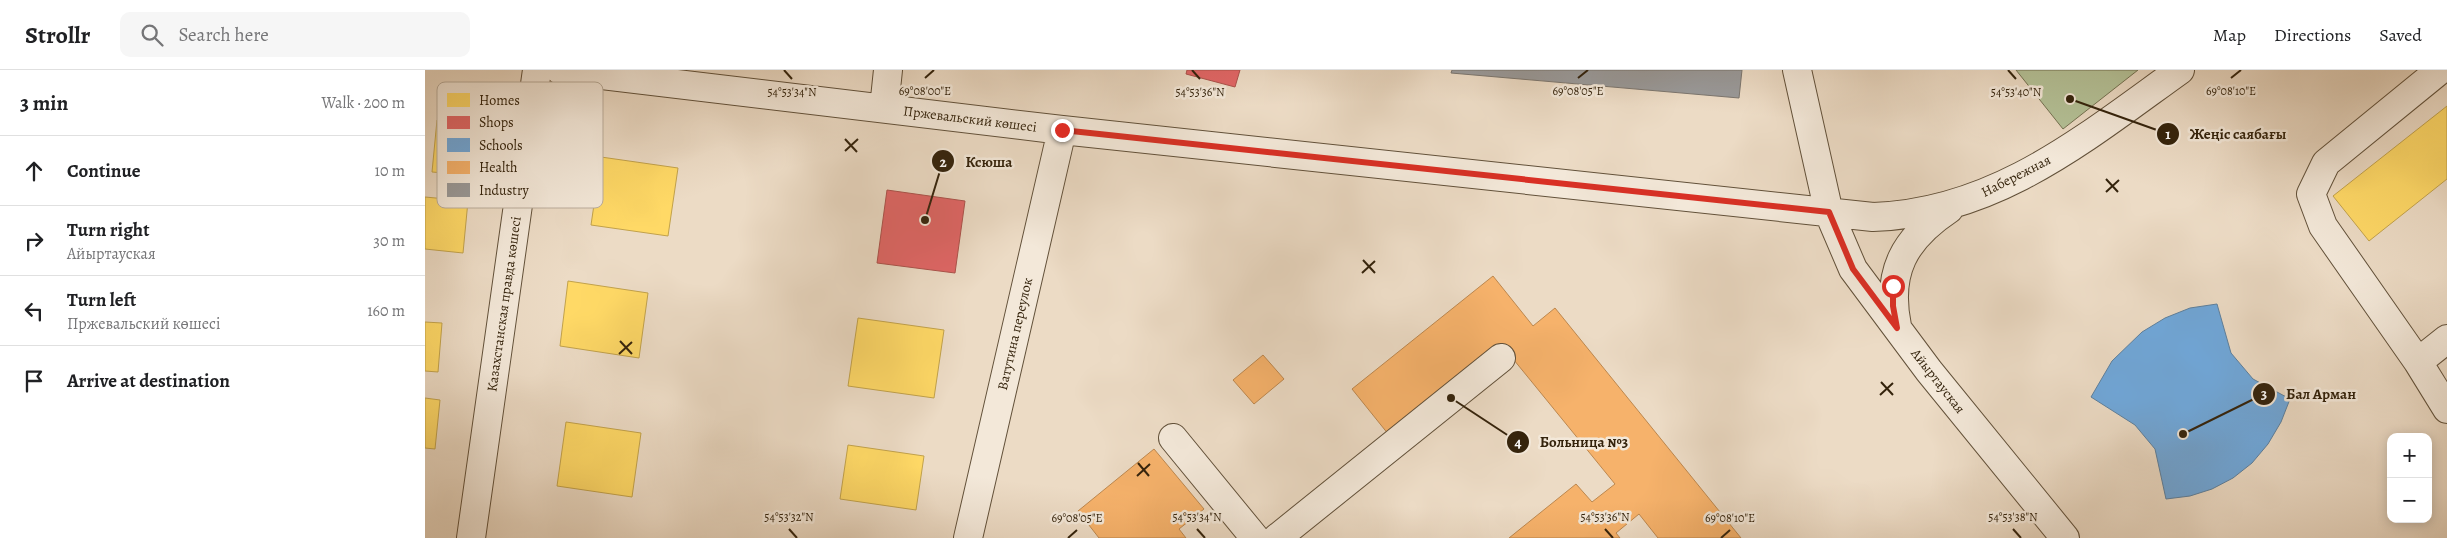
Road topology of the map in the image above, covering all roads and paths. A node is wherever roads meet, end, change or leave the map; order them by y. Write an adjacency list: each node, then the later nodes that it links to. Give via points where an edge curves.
1 (560, 70): 6 (street, Пржевальский көшесі)
2 (889, 70): 6 (street)
3 (1797, 70): 10 (street, Айыртауская)
4 (2180, 70): 8 (street, Набережная, via 2041,166)
5 (2440, 70): 14 (street, via 2326,162 2311,194 2323,226)
6 (884, 108): 7 (street, Пржевальский көшесі)
7 (1062, 130): 10 (street, Пржевальский көшесі); 18 (street, Ватутина переулок)
8 (1955, 205): 10 (street, Набережная, via 1891,216); 11 (street, via 1930,222 1906,250 1893,286)
9 (518, 208): 17 (street, Казахстанская правда көшесі)
10 (1829, 212): 11 (street, Айыртауская, via 1853,269)
11 (1897, 328): 21 (street, Айыртауская)
12 (2447, 339): 14 (street)
13 (1501, 358): 20 (street)
14 (2419, 362): 15 (street)
15 (2447, 409)
16 (1173, 438): 19 (street)
17 (471, 538)
18 (968, 538)
19 (1255, 538)
20 (1277, 538)
21 (2065, 538)

